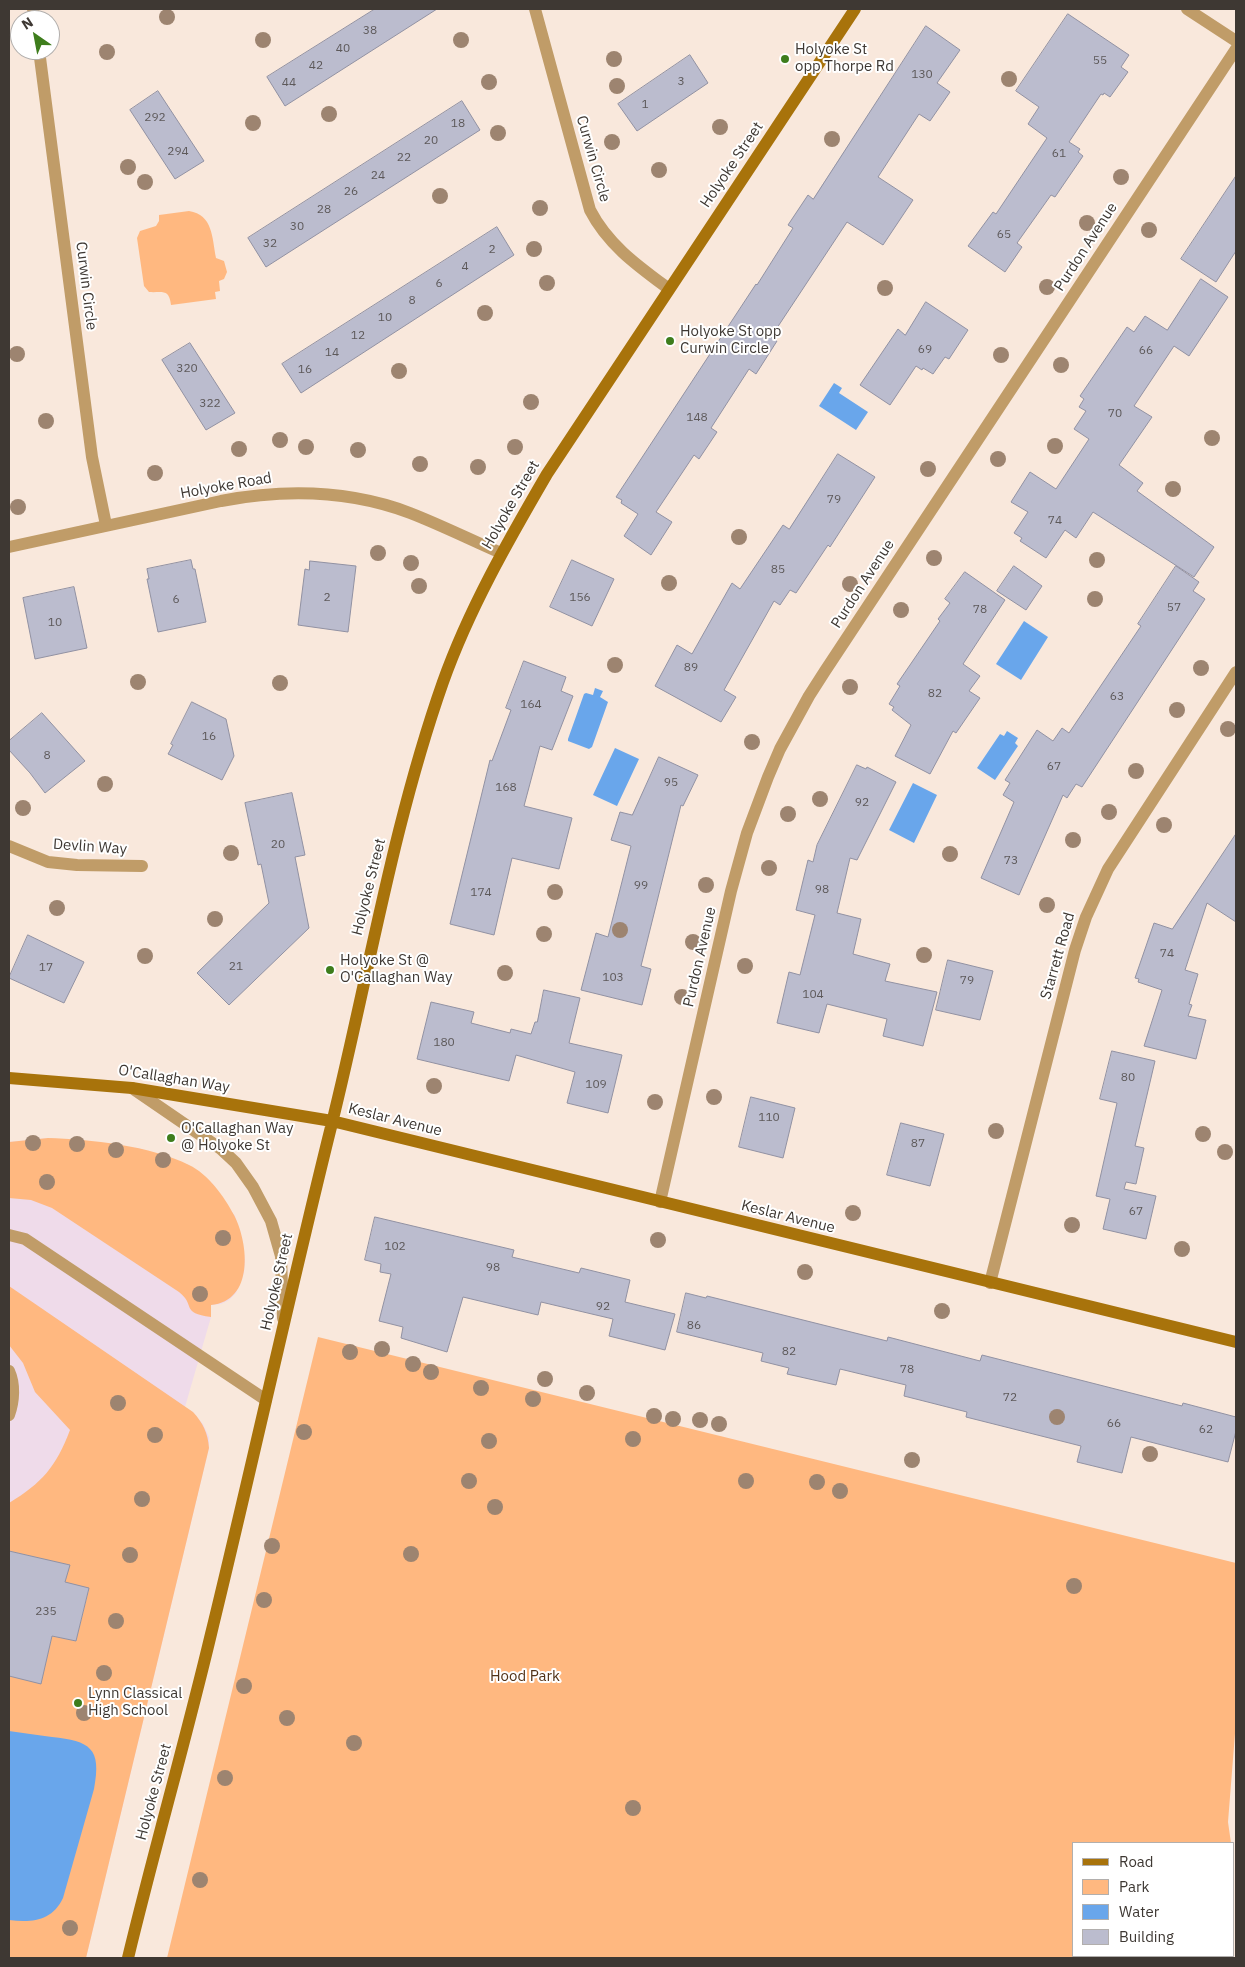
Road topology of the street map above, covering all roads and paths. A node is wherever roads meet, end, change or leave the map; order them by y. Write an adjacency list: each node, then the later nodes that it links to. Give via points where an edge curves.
1 (535, 9): 7 (street, Curwin Circle, via 590,210 602,231 621,252)
2 (855, 9): 7 (main road, Holyoke Street)
3 (1187, 9): 4 (street)
4 (1236, 42)
5 (1236, 49): 17 (street, Purdon Avenue, via 825,671 780,749 738,862)
6 (40, 60): 8 (street, Curwin Circle, via 92,457)
7 (669, 289): 10 (main road, Holyoke Street, via 547,474)
8 (106, 525): 9 (street, Holyoke Road); 10 (street, Holyoke Road, via 249,496 328,494 408,513)
9 (9, 547)
10 (501, 553): 16 (main road, Holyoke Street, via 455,651 424,744 381,905)
11 (1236, 672): 19 (street, Starrett Road, via 1108,869 1089,909 1075,950)
12 (9, 846): 13 (street, Devlin Way, via 48,862)
13 (142, 866)
14 (9, 1078): 15 (main road, O'Callaghan Way)
15 (132, 1088): 16 (main road, O'Callaghan Way); 20 (street, via 220,1149 236,1163 253,1187 271,1221 281,1256)
16 (332, 1121): 17 (main road, Keslar Avenue); 20 (main road, Holyoke Street)
17 (660, 1202): 19 (main road, Keslar Avenue)
18 (9, 1235): 23 (street, via 32,1244)
19 (990, 1284): 21 (main road, Keslar Avenue)
20 (283, 1327): 23 (main road, Holyoke Street)
21 (1236, 1342)
22 (9, 1371): 24 (street, via 13,1396)
23 (266, 1400): 25 (main road, Holyoke Street, via 212,1632)
24 (9, 1415)
25 (128, 1958)

